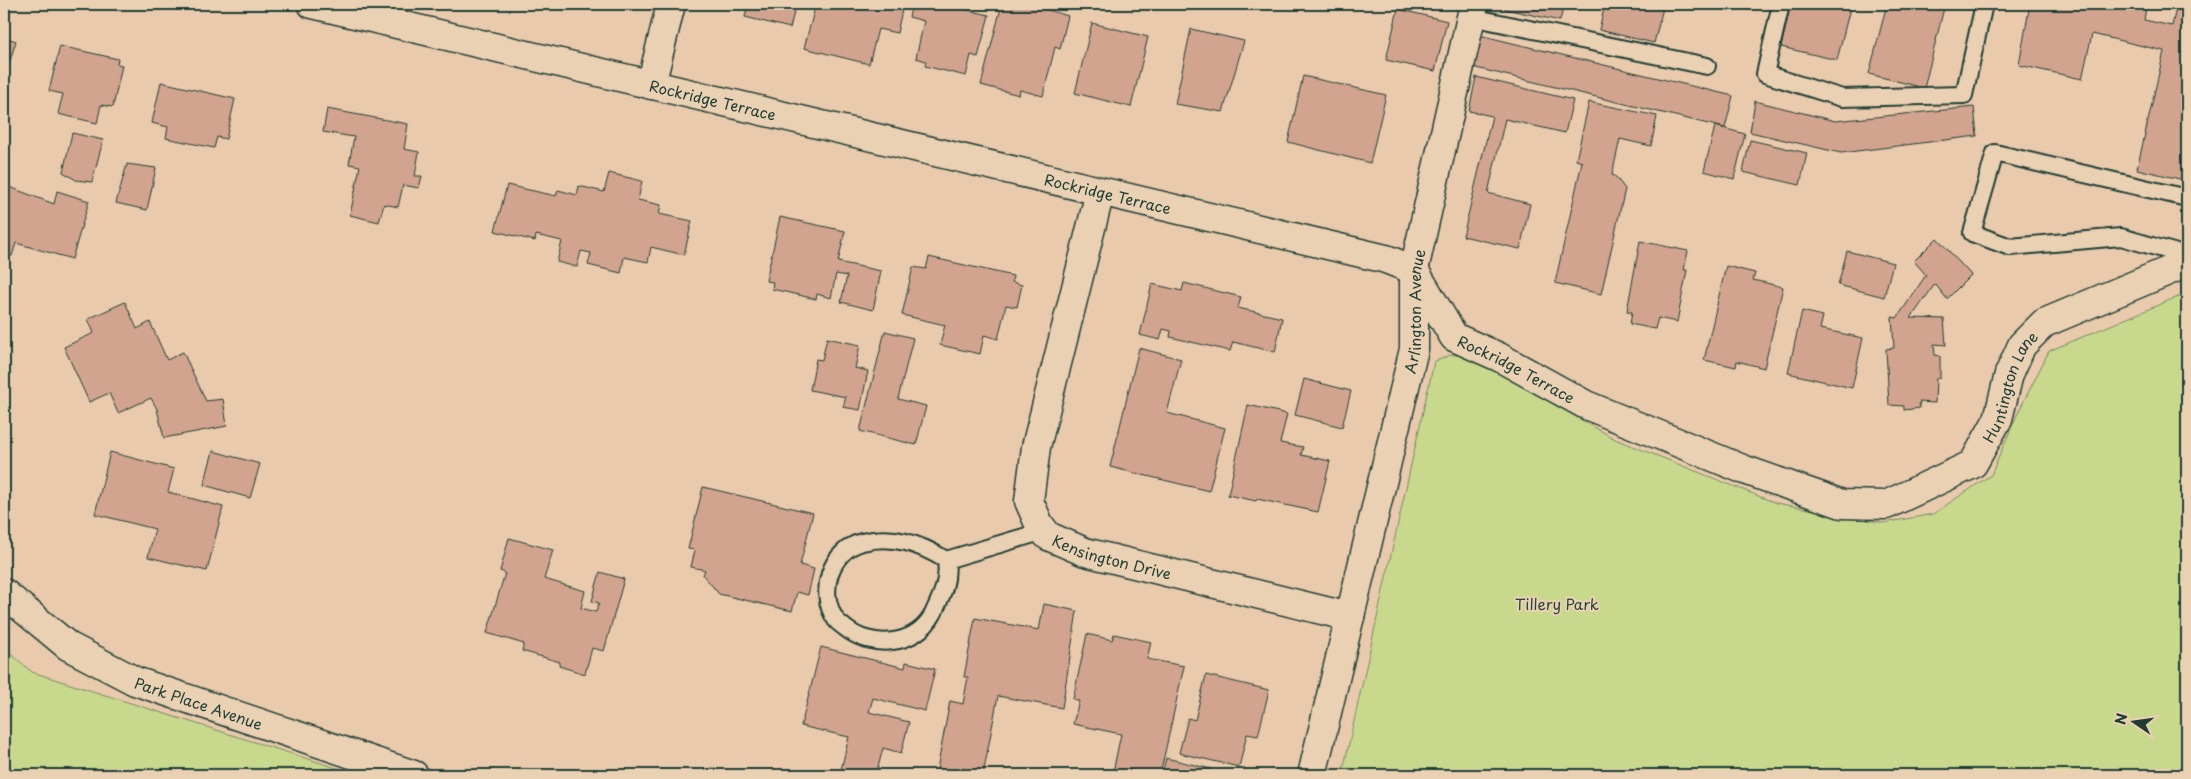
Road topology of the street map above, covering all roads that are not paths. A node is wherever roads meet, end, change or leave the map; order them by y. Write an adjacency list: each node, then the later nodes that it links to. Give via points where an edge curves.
1 (312, 4): 7 (street, Rockridge Terrace)
2 (671, 4): 7 (street)
3 (1781, 4): 4 (lane, via 1765,74 1842,98 1964,95)
4 (1984, 4)
5 (1473, 10): 6 (lane); 12 (street, Arlington Avenue)
6 (1707, 66)
7 (651, 85): 8 (street, Rockridge Terrace)
8 (1100, 192): 12 (street, Rockridge Terrace, via 1386,259); 14 (street, Kensington Drive, via 1036,447 1029,501)
9 (2187, 198): 10 (lane, via 1995,153 1972,233 2010,247 2121,237)
10 (2187, 256)
11 (2187, 263): 13 (street, Huntington Lane, via 2044,323 2022,345 2009,374 1998,419 1973,464 1886,505)
12 (1414, 270): 13 (street, Rockridge Terrace, via 1454,337 1499,357 1586,405 1745,470); 17 (street, Arlington Avenue, via 1414,349)
13 (1842, 504)
14 (1044, 531): 15 (lane); 17 (street, Kensington Drive, via 1048,536 1085,552)
15 (946, 560): 15 (lane, via 924,547 888,538 870,540 846,550 830,570 828,581 830,606 836,620 859,637 874,641 892,642 921,631 946,587)
16 (4, 593): 18 (street, Park Place Avenue, via 68,646 135,681)
17 (1350, 617): 19 (street, Arlington Avenue)
18 (414, 775)
19 (1312, 775)

